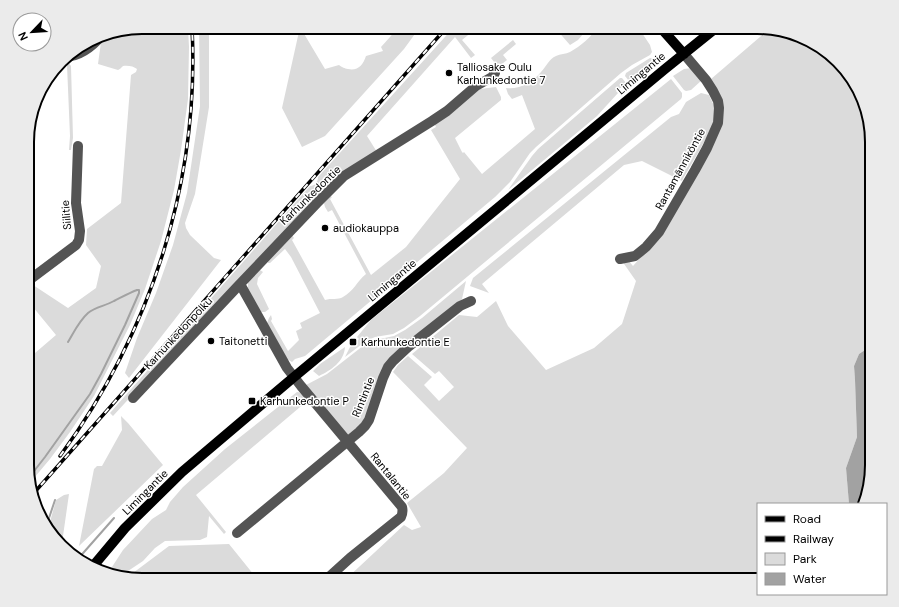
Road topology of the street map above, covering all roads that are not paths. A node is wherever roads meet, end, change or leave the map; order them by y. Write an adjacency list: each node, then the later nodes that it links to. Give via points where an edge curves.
1 (666, 34): 5 (main road)
2 (708, 34): 5 (main road, Limingantie)
3 (90, 47): 4 (street)
4 (81, 53)
5 (684, 54): 8 (street, Rantamänniköntie, via 713,90 718,101 718,122 707,148 659,232 646,248 635,256); 12 (main road, Limingantie)
6 (495, 74): 10 (street, Karhunkedontie, via 476,86 447,112 344,176)
7 (78, 146): 9 (street, Siilitie, via 76,203 79,240)
8 (620, 259)
9 (34, 276)
10 (240, 284): 12 (street); 13 (street, Karhunkedonpolku)
11 (471, 300): 14 (street, Rintintie, via 460,306 393,361 386,371 368,420 359,432)
12 (294, 377): 14 (street, Rantalantie); 16 (main road, Limingantie, via 182,472 125,528)
13 (134, 398)
14 (347, 441): 15 (street, Rintintie); 17 (street, Rantalantie, via 403,511 400,517)
15 (237, 532)
16 (96, 563)
17 (333, 573)

